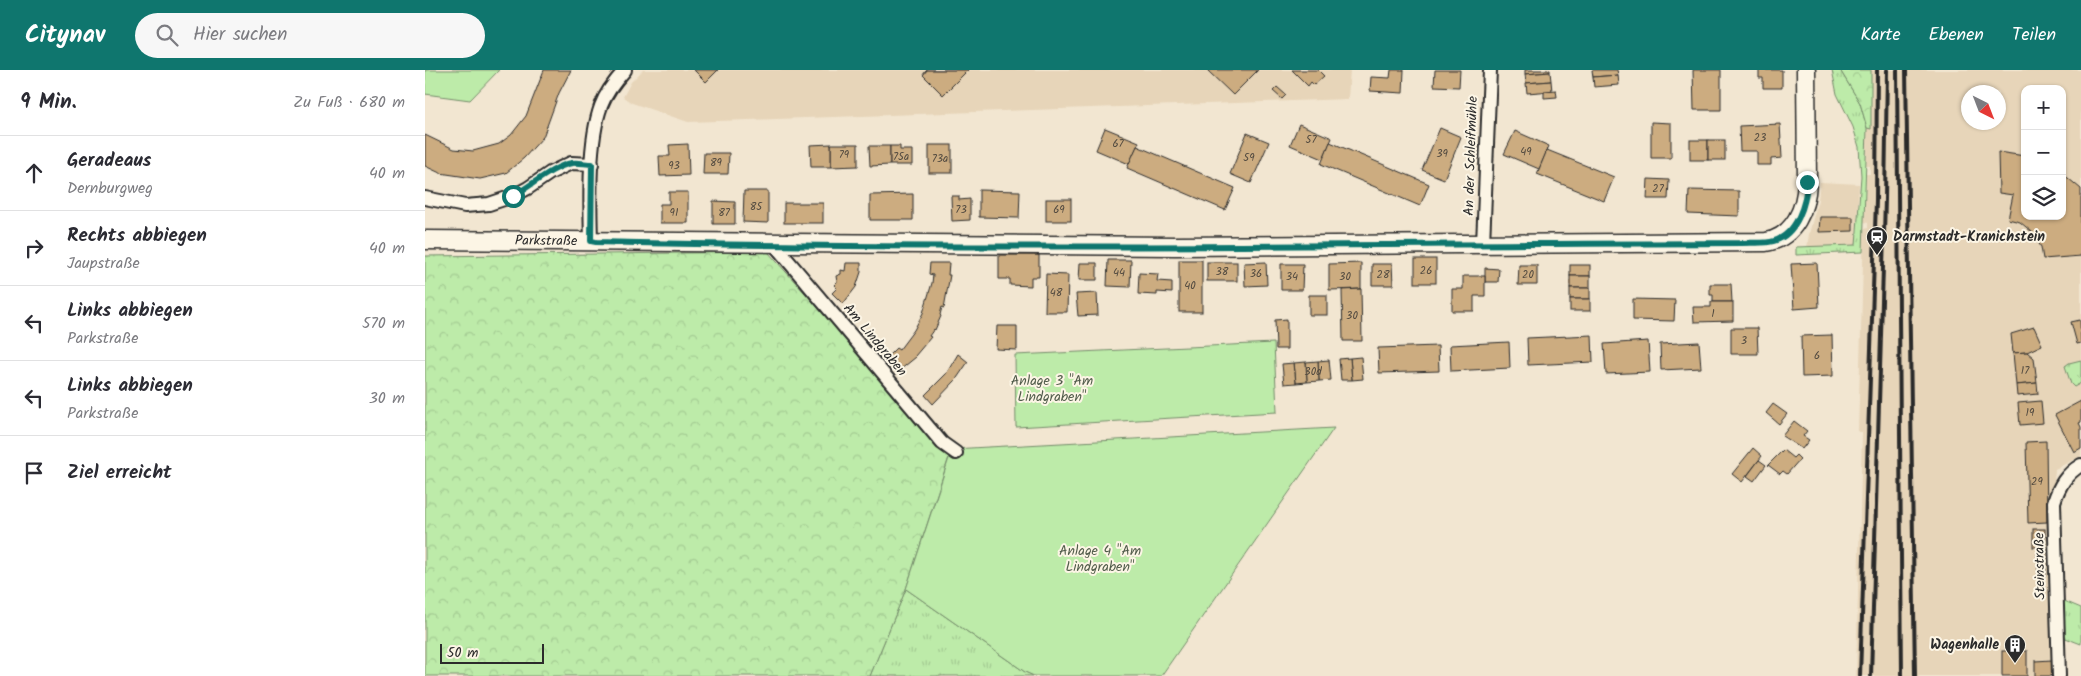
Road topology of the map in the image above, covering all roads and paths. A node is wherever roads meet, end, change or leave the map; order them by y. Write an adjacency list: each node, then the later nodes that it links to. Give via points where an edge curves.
1 (625, 70): 4 (street, via 601,106)
2 (1490, 70): 9 (street, An der Schleifmühle)
3 (1806, 70): 9 (street, Parkstraße, via 1807,193 1794,225 1774,241)
4 (592, 164): 5 (street, via 571,163 513,196 489,204 465,206); 7 (street)
5 (425, 198)
6 (425, 240): 7 (street, Parkstraße)
7 (591, 241): 8 (street, Parkstraße)
8 (774, 244): 9 (street, Parkstraße); 10 (street, Am Lindgraben, via 936,435)
9 (1483, 244)
10 (956, 453)
11 (2081, 465): 12 (street, Steinstraße, via 2067,476 2054,502)
12 (2059, 676)

